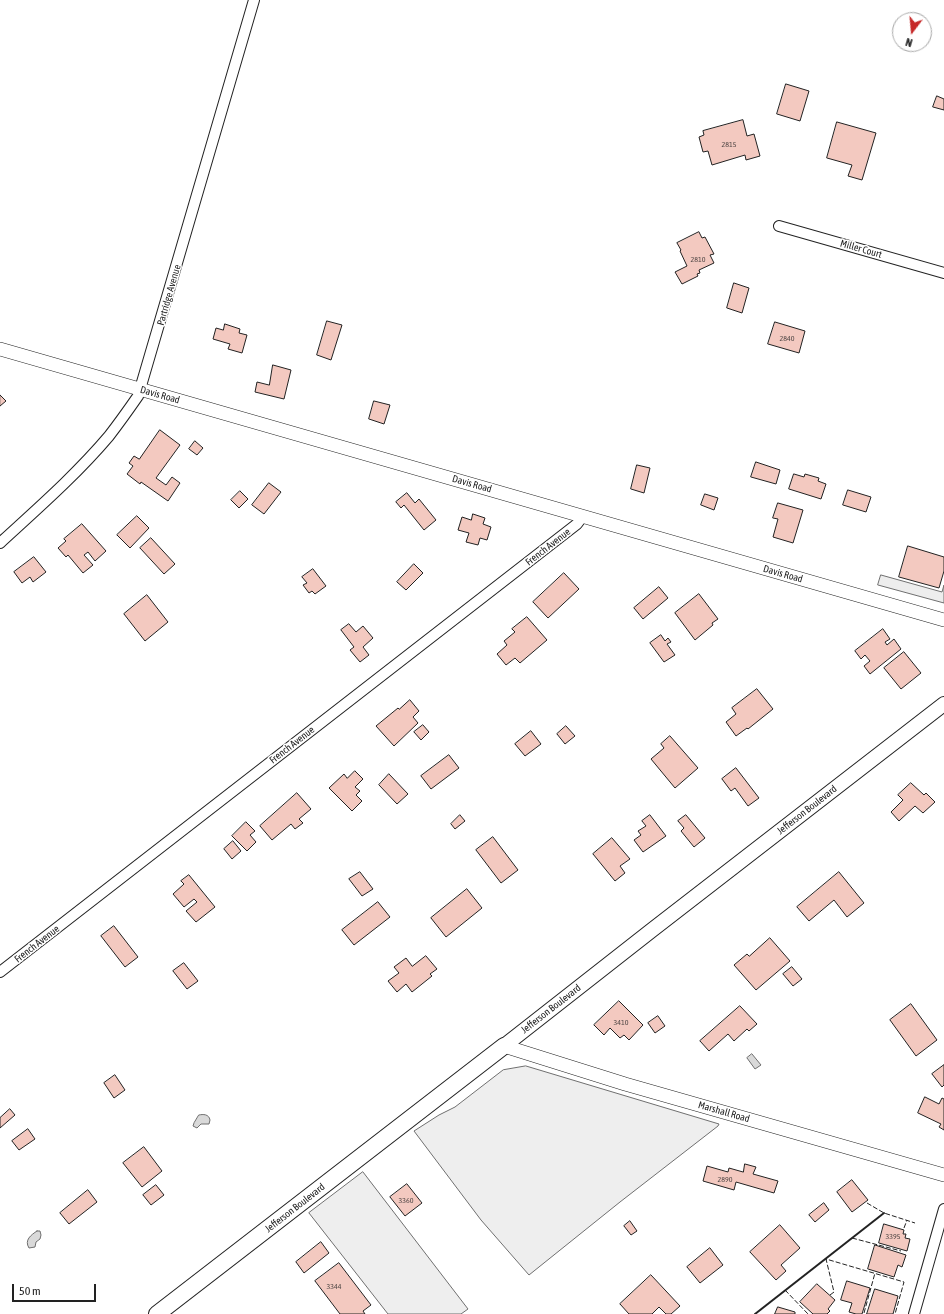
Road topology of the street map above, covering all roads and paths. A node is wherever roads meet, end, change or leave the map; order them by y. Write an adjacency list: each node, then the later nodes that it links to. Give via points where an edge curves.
1 (254, 0): 5 (street, Partridge Avenue)
2 (779, 226): 3 (street, Miller Court)
3 (944, 273)
4 (0, 349): 5 (street, Davis Road)
5 (141, 390): 6 (street, Davis Road); 7 (street, Partridge Avenue, via 95,451)
6 (582, 516): 8 (street, Davis Road); 10 (street, French Avenue, via 577,524)
7 (0, 543)
8 (944, 620)
9 (944, 704): 11 (main road, Jefferson Boulevard)
10 (0, 972)
11 (509, 1043): 12 (street, Marshall Road, via 625,1084); 14 (main road, Jefferson Boulevard)
12 (944, 1174)
13 (944, 1209): 15 (street)
14 (157, 1314)
15 (914, 1314)

